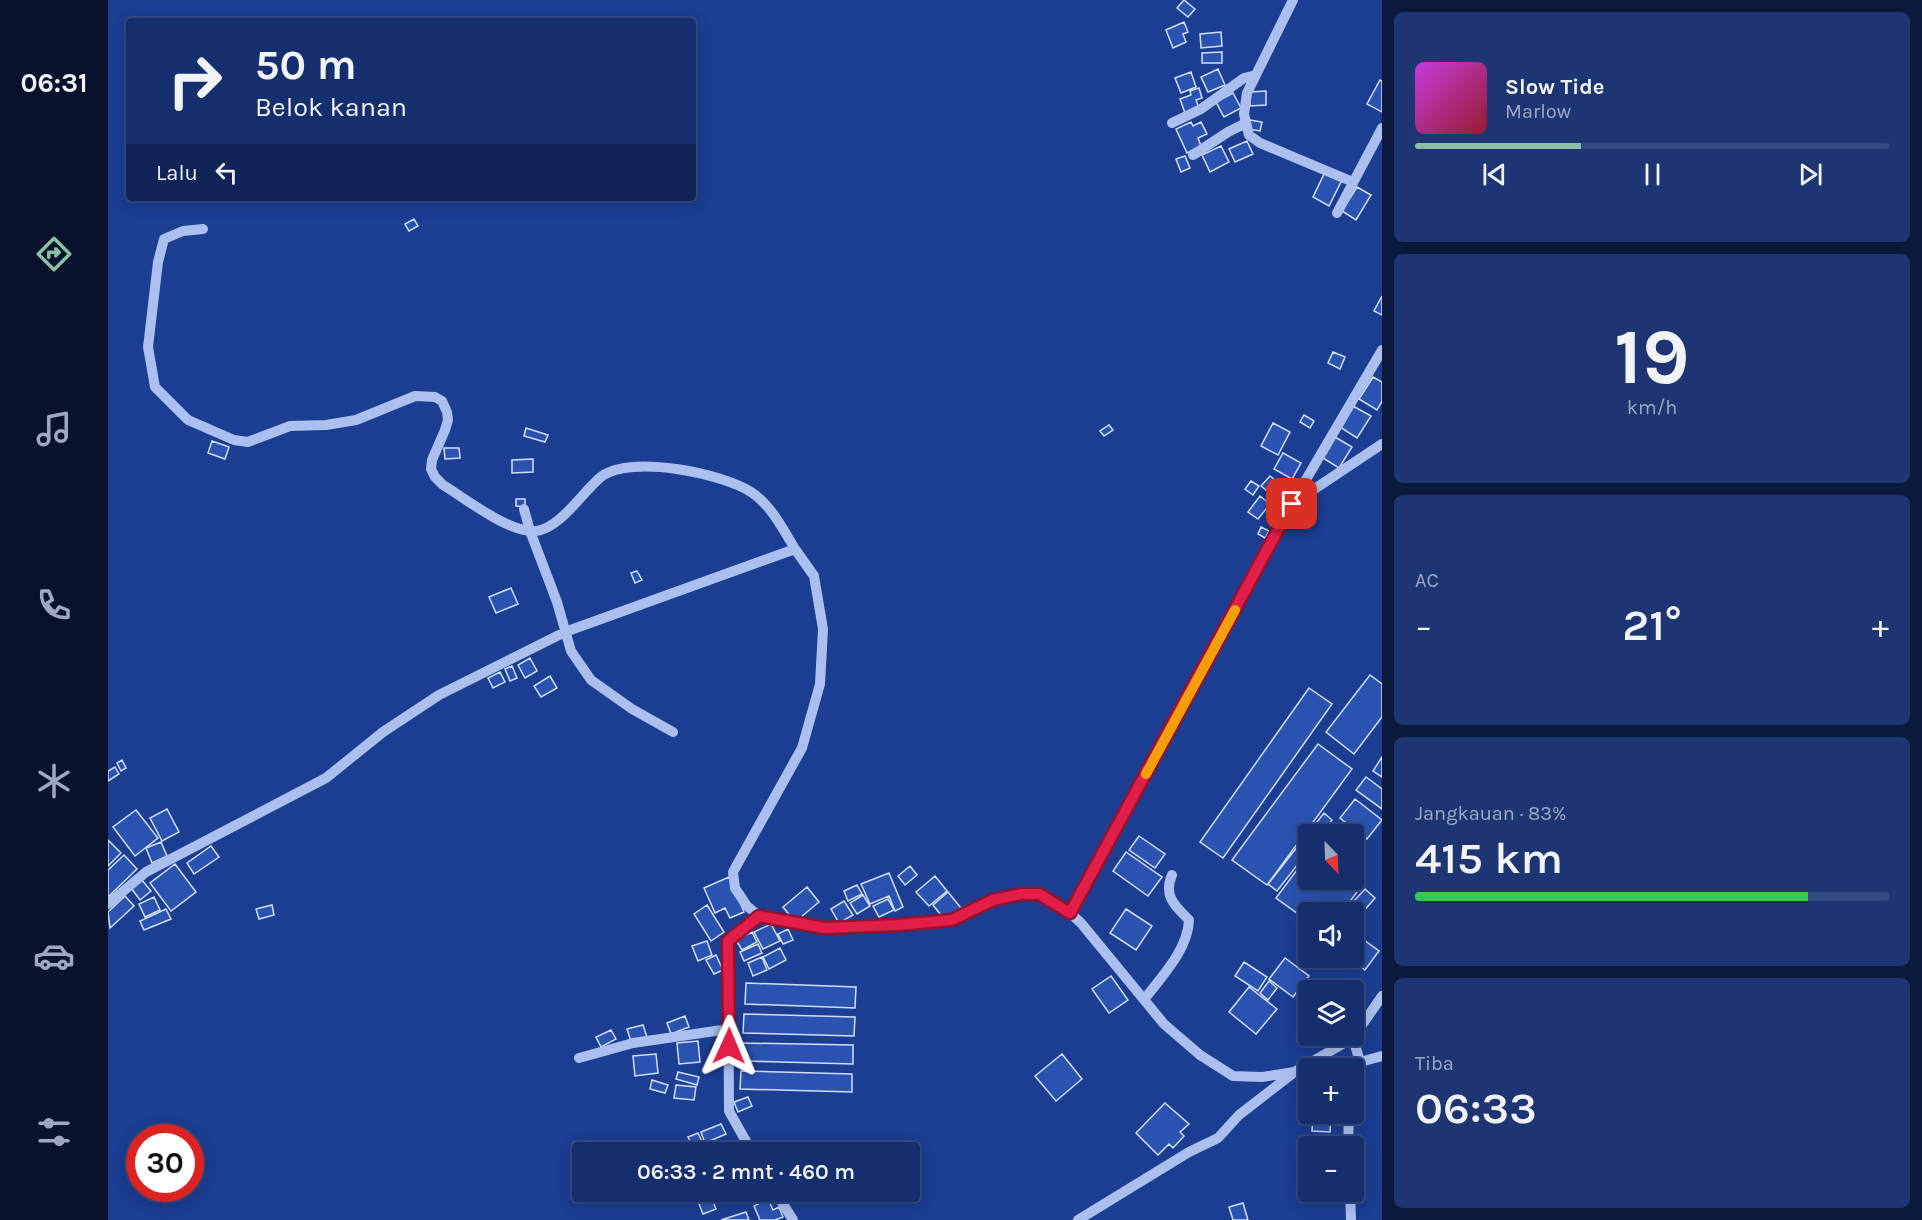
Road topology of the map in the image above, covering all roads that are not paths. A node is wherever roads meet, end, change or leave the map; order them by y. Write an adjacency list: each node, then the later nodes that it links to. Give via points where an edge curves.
1 (1293, 0): 2 (street)
2 (1256, 75): 3 (street, via 1244,78 1201,109); 4 (street, via 1247,93)
3 (1172, 123)
4 (1246, 123): 6 (street); 7 (street, via 1248,135 1260,143)
5 (1382, 128): 7 (street)
6 (1193, 155)
7 (1353, 182): 8 (street)
8 (1337, 213)
9 (203, 229): 14 (street, via 183,231 164,239 148,347 155,387 188,420 248,442 290,426 356,420 415,396 435,397 442,401 448,420 432,460 435,477 504,522)
10 (1382, 350): 12 (street)
11 (1382, 444): 12 (street)
12 (1292, 504): 20 (street)
13 (524, 509): 14 (street)
14 (530, 531): 15 (street, via 547,528 611,471 637,466 698,473 736,484 765,504); 16 (street)
15 (795, 549): 16 (street); 21 (street, via 813,576 823,629 820,684 802,748 733,872 735,888)
16 (565, 632): 17 (street, via 571,651 591,680); 19 (street, via 439,695 383,732 326,778 147,872)
17 (673, 732)
18 (1172, 875): 23 (street, via 1169,898 1188,920 1188,931 1180,950)
19 (108, 904)
20 (1070, 913): 21 (street, via 1039,894 1021,894 993,900 952,920 898,925 825,928); 23 (street)
21 (759, 916): 25 (street, via 728,941)
22 (1382, 996): 24 (street)
23 (1144, 1000): 30 (street, via 1164,1024 1233,1076)
24 (1364, 1022)
25 (729, 1029): 28 (street, via 633,1043); 31 (street, via 729,1111)
26 (1339, 1046): 30 (street)
27 (1382, 1056): 29 (street)
28 (579, 1058)
29 (1364, 1063)
30 (1294, 1072): 35 (street, via 1239,1115 1218,1138)
31 (746, 1142)
32 (782, 1202): 34 (street)
33 (1350, 1202): 36 (street)
34 (793, 1220)
35 (1078, 1220)
36 (1351, 1220)

